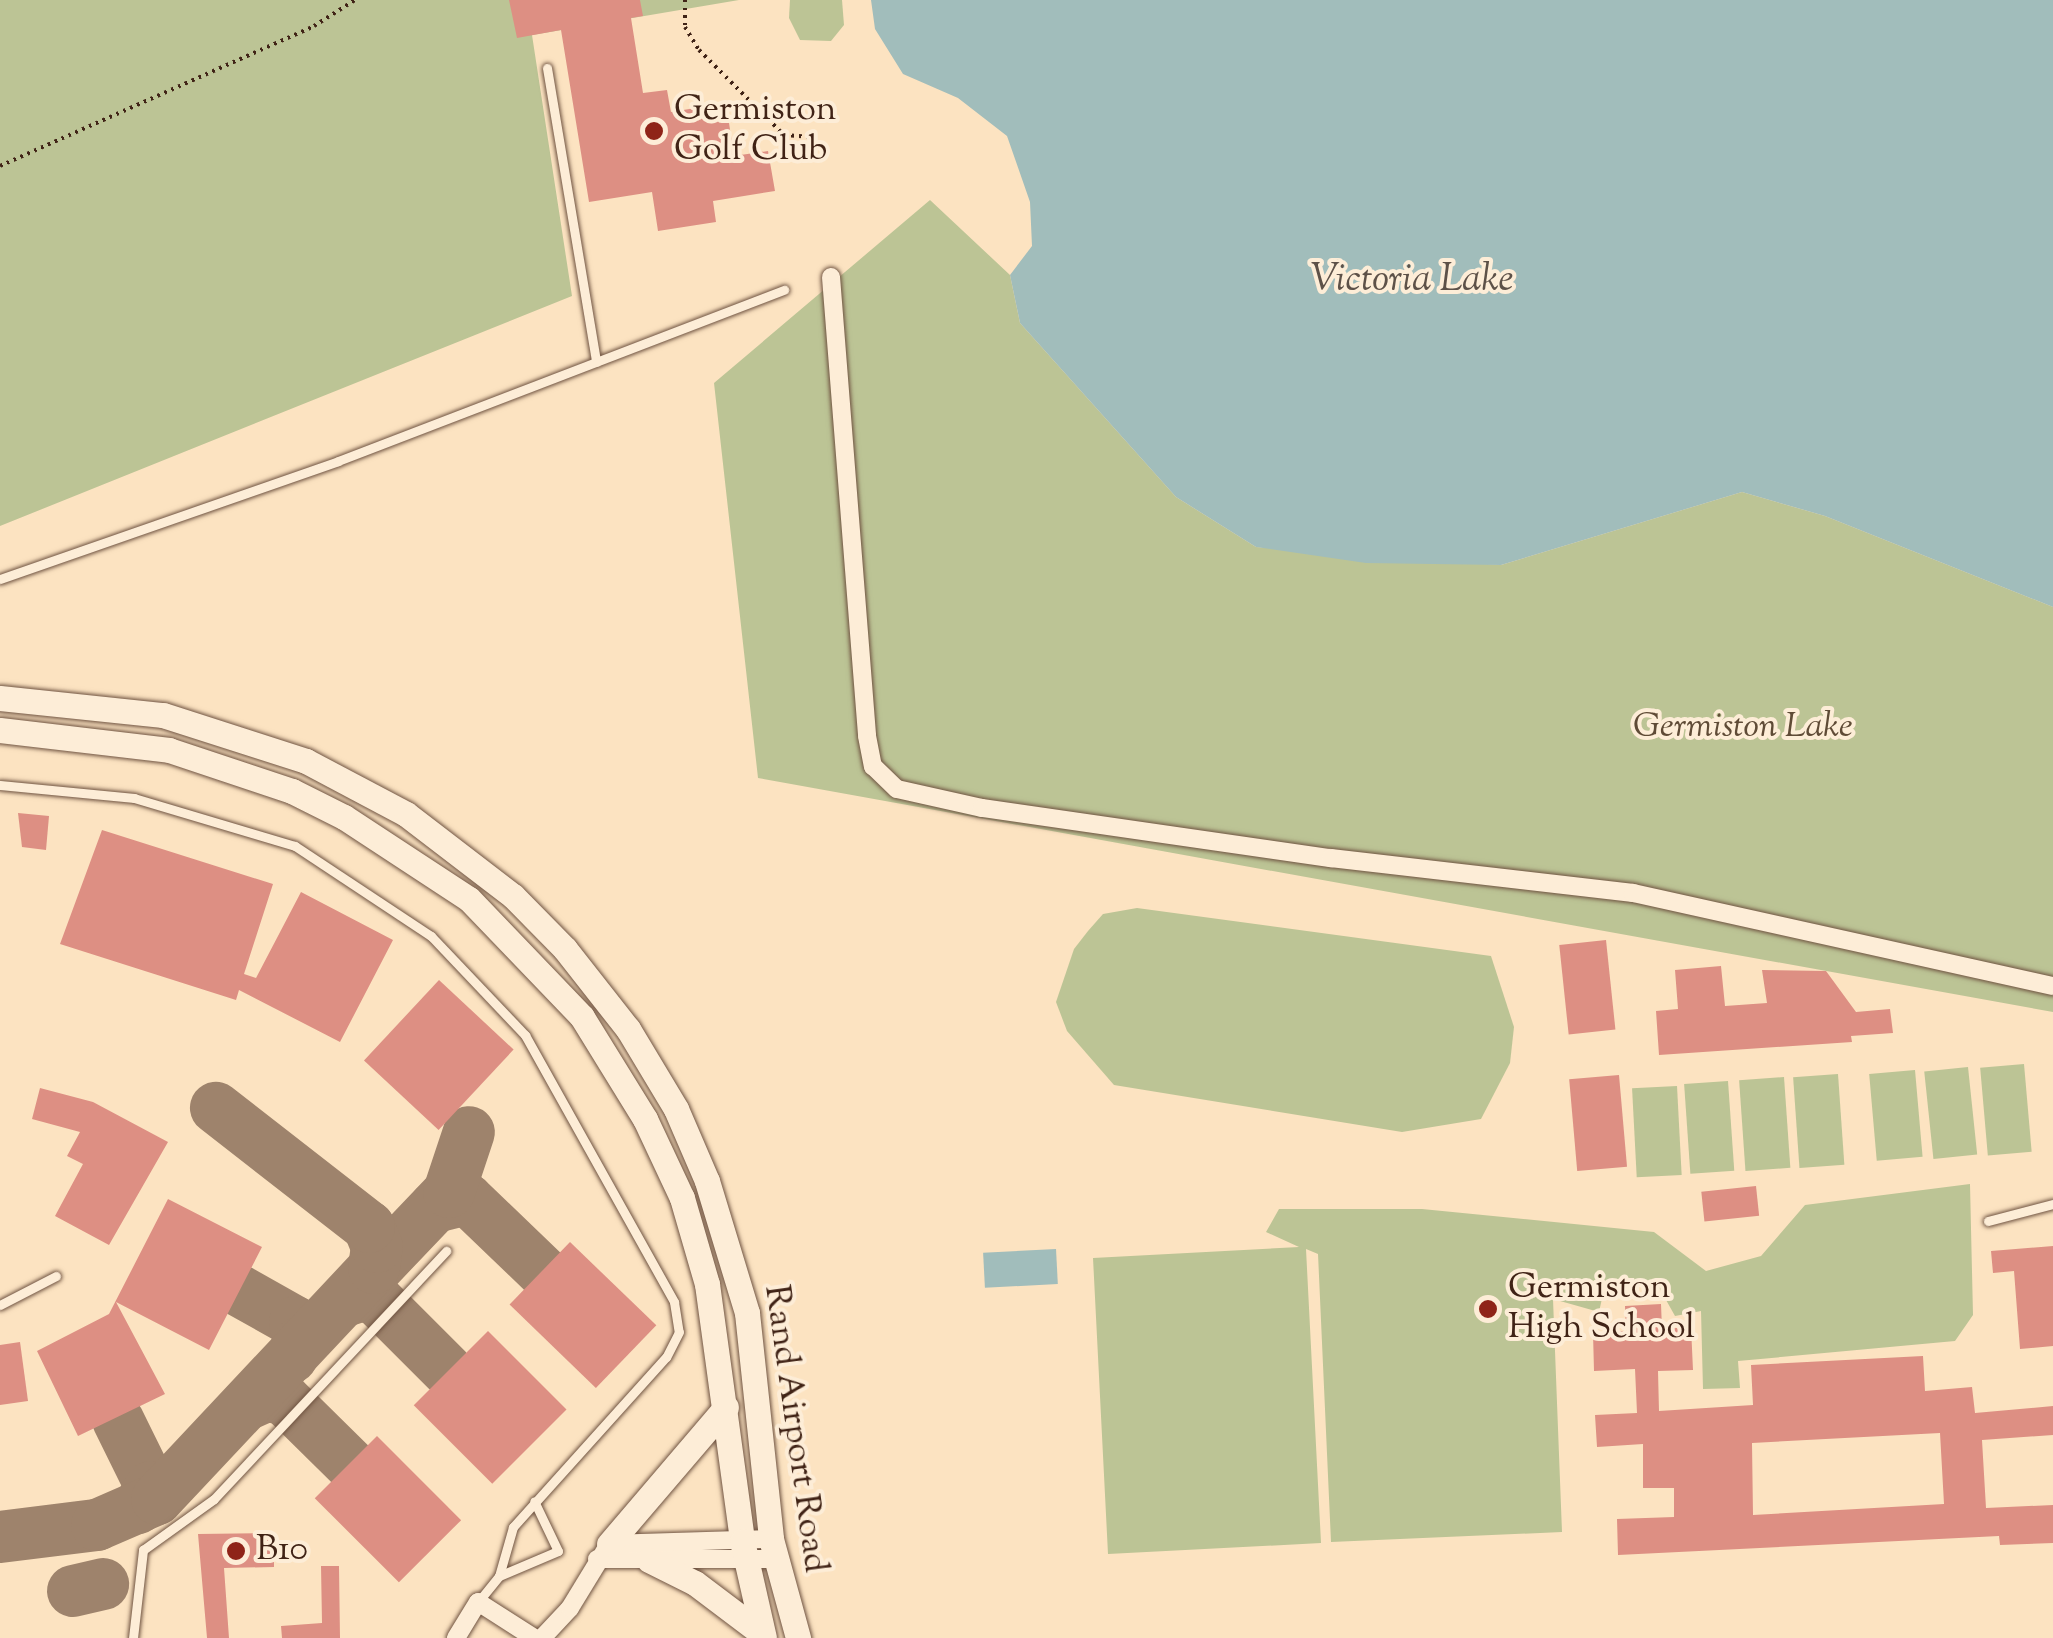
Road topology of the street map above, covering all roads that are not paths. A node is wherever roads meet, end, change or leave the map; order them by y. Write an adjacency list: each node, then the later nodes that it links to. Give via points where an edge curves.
1 (547, 68): 4 (lane)
2 (831, 277): 9 (street, via 867,736 873,766 897,789 982,808 1332,858 1633,893)
3 (784, 290): 4 (lane)
4 (596, 362): 5 (lane)
5 (0, 579)
6 (0, 698): 17 (street, Rand Airport Road, via 163,714 306,762 406,814 512,896 565,949 628,1029 676,1110 707,1181 747,1313)
7 (0, 730): 15 (street, Rand Airport Road, via 112,740 218,764 344,816 468,898 582,1017 645,1119 682,1198 707,1284)
8 (0, 785): 16 (lane, via 134,798 295,846 431,936 512,1018 666,1288 679,1326 666,1357)
9 (2053, 986)
10 (2053, 1204): 11 (lane)
11 (1988, 1221)
12 (446, 1251): 24 (lane, via 214,1499 144,1550)
13 (56, 1276): 14 (lane)
14 (0, 1305)
15 (726, 1407): 18 (street, Rand Airport Road); 19 (street)
16 (534, 1500): 21 (lane, via 504,1547); 21 (lane, via 558,1552)
17 (773, 1549): 18 (street); 27 (street, Rand Airport Road)
18 (744, 1550): 19 (street); 20 (street); 23 (street, Rand Airport Road)
19 (603, 1551): 20 (street); 26 (street, via 570,1608)
20 (649, 1560): 23 (street, via 695,1584)
21 (499, 1576): 22 (lane)
22 (478, 1602): 25 (street); 26 (street)
23 (763, 1635)
24 (133, 1638)
25 (456, 1638)
26 (538, 1638)
27 (798, 1638)

